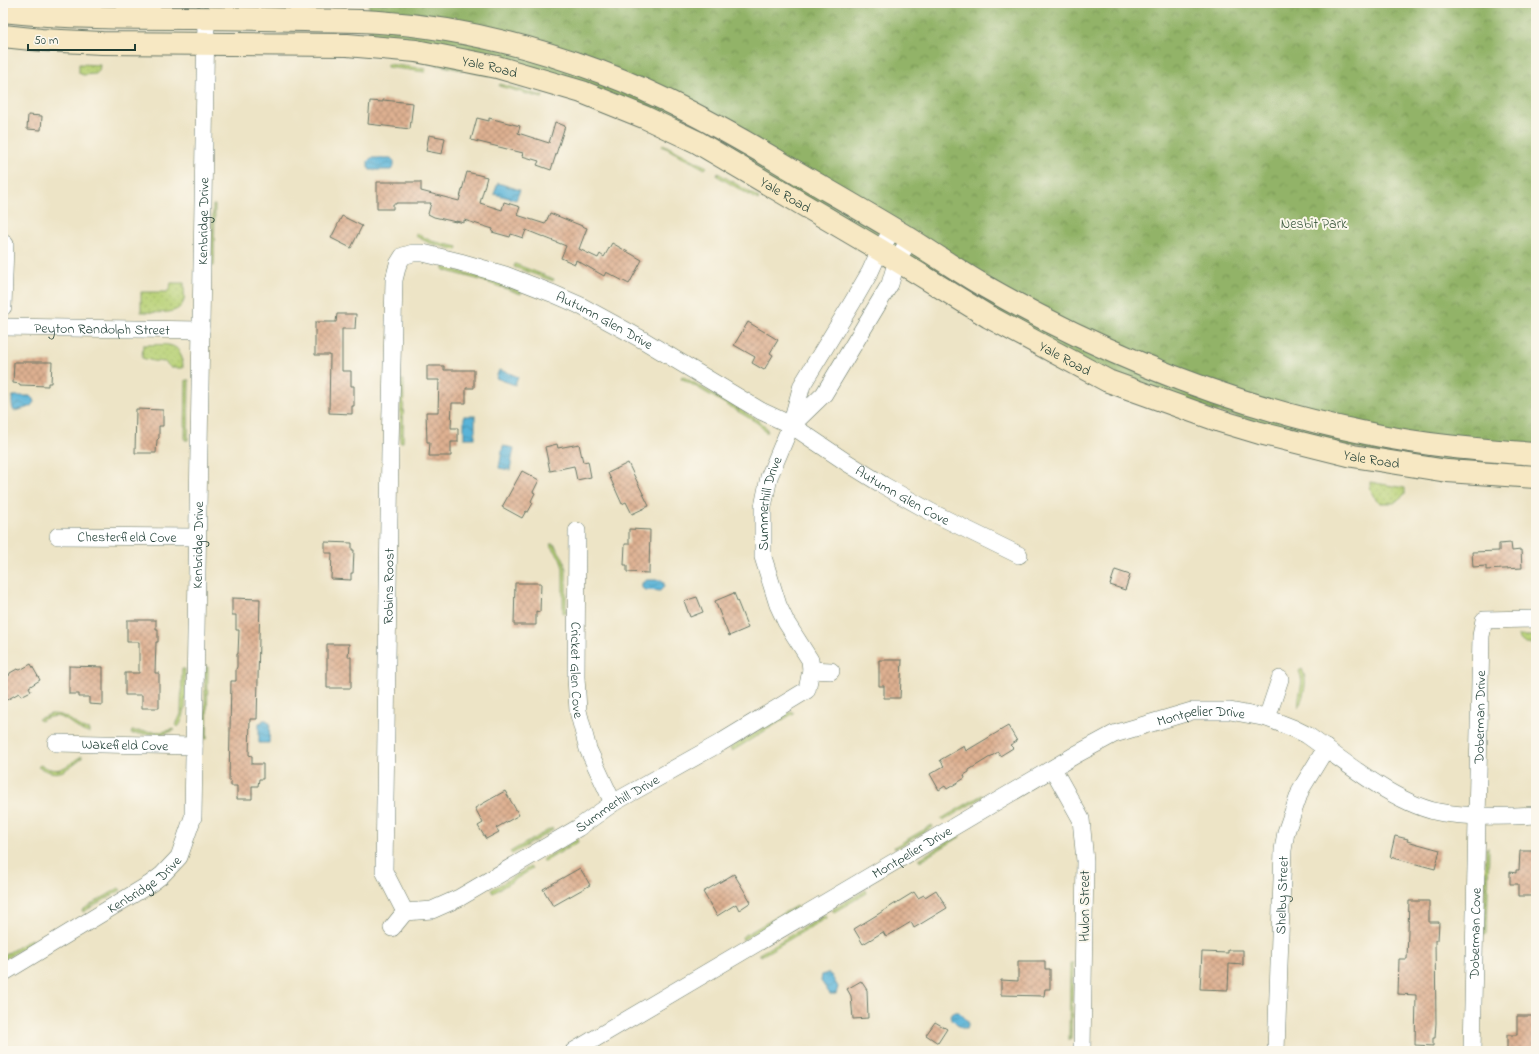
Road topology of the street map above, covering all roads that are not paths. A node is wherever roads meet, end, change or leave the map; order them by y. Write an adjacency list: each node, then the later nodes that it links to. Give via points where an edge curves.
1 (3, 11): 2 (main road, Yale Road, via 52,16)
2 (206, 18): 4 (street, Kenbridge Drive); 5 (main road, Yale Road, via 379,22 465,34 539,52 632,84 726,130)
3 (3, 36): 4 (main road, Yale Road, via 75,42)
4 (206, 44): 7 (main road, Yale Road, via 383,47 497,66 550,81 608,102 697,142); 11 (street, Kenbridge Drive)
5 (901, 234): 7 (street, Summerhill Drive); 13 (main road, Yale Road, via 986,286 1073,333 1174,378 1275,411 1366,433 1427,444)
6 (5, 244): 9 (street)
7 (888, 255): 12 (street, Summerhill Drive, via 866,278 802,386); 12 (street, Summerhill Drive, via 890,284 824,394); 14 (main road, Yale Road, via 989,317 1108,381 1220,421 1352,456 1447,471)
8 (403, 256): 12 (street, Autumn Glen Drive, via 424,253 460,262 505,275 554,294 643,340 761,411); 31 (street, Robins Roost, via 394,280 384,871)
9 (3, 307)
10 (3, 327): 11 (street, Peyton Randolph Street)
11 (201, 330): 17 (street, Kenbridge Drive)
12 (791, 425): 18 (street, Autumn Glen Cove, via 883,485 931,512); 20 (street, Summerhill Drive, via 770,477 765,497 762,524 763,557 778,605 810,660)
13 (1536, 454)
14 (1536, 477)
15 (577, 531): 28 (street, Cricket Glen Cove, via 578,712 588,749)
16 (58, 536): 17 (street, Chesterfield Cove)
17 (197, 537): 25 (street, Kenbridge Drive)
18 (1019, 555)
19 (1536, 620): 29 (street, Doberman Drive, via 1484,620 1480,653)
20 (811, 670): 21 (street); 28 (street, Summerhill Drive, via 806,690 793,699)
21 (831, 671)
22 (1280, 679): 23 (street)
23 (1268, 718): 26 (street, Montpelier Drive, via 1295,728); 27 (street, Montpelier Drive, via 1230,711 1192,712 1114,734)
24 (56, 743): 25 (street, Wakefield Cove)
25 (194, 746): 33 (street, Kenbridge Drive, via 193,818 179,857 150,884)
26 (1326, 748): 29 (street, Montpelier Drive, via 1386,790 1406,800 1443,813); 36 (street, Shelby Street, via 1301,789 1286,832 1283,850)
27 (1052, 768): 34 (street, Montpelier Drive); 35 (street, Hulon Street, via 1081,819 1085,862)
28 (613, 803): 31 (street, Summerhill Drive, via 578,828 459,898 432,910)
29 (1477, 815): 30 (street, Montpelier Drive); 37 (street, Doberman Cove)
30 (1536, 815)
31 (405, 912): 32 (street)
32 (392, 928)
33 (3, 973)
34 (574, 1051)
35 (1082, 1051)
36 (1276, 1051)
37 (1472, 1051)

